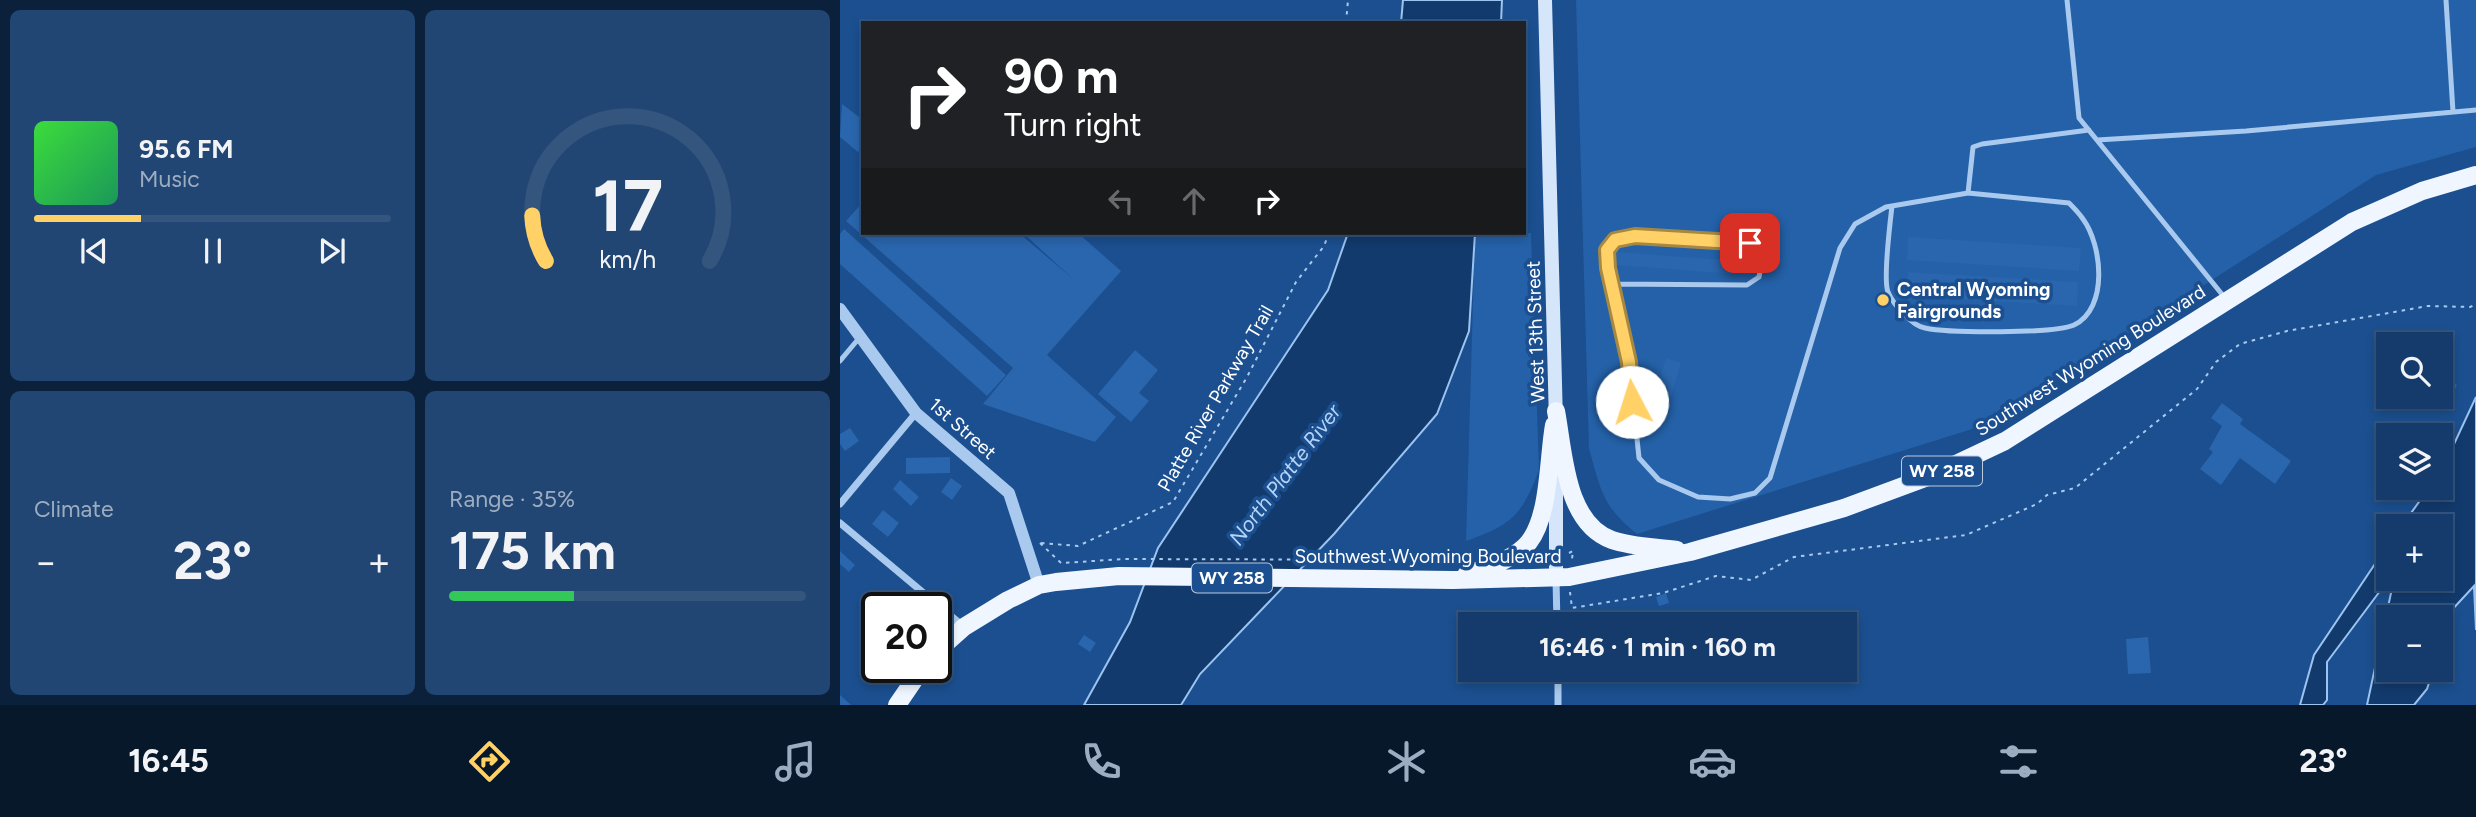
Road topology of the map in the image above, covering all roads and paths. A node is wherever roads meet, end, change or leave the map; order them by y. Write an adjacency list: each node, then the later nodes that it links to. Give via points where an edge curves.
1 (1349, 0): 5 (path)
2 (1545, 0): 20 (main road, West 13th Street)
3 (2067, 0): 8 (lane, via 2075,95 2079,118)
4 (2446, 0): 7 (lane)
5 (1346, 21)
6 (2476, 110): 7 (lane)
7 (2453, 112): 9 (lane)
8 (2089, 130): 9 (lane); 11 (lane, via 1973,147)
9 (2097, 140): 15 (lane)
10 (2476, 175): 15 (main road, Southwest Wyoming Boulevard / WY 258, via 2423,191 2351,222)
11 (1968, 193): 12 (lane); 12 (lane, via 2069,203 2084,220 2099,276 2093,307 2074,325 2035,332 1922,328 1895,305 1886,289)
12 (1892, 206): 14 (lane, via 1855,223 1840,248 1770,478 1755,493 1730,499 1698,497 1659,480 1639,458 1629,362)
13 (1328, 235): 26 (path, Platte River Parkway Trail, via 1296,282 1247,377 1173,502 1078,546 1040,543 1062,563)
14 (1611, 284): 14 (lane, via 1607,250 1615,240 1635,236 1738,242 1764,250 1759,277 1747,285)
15 (2227, 300): 24 (main road, Southwest Wyoming Boulevard / WY 258, via 2005,441 1933,475 1844,508)
16 (2476, 303): 30 (path, via 2470,307 2428,306 2240,344 2216,362 2197,389 2075,488 2047,495 2037,504 1966,535 1794,557 1751,580 1716,576 1663,593)
17 (840, 309): 18 (street, 1st Street)
18 (860, 337): 19 (lane); 21 (street, 1st Street)
19 (840, 361)
20 (1556, 411): 24 (main road, via 1570,486 1580,511 1598,533 1614,541); 27 (main road, West 13th Street); 28 (main road, via 1545,496 1528,542 1488,567)
21 (916, 413): 22 (street); 29 (street, 1st Street, via 1009,493)
22 (840, 504)
23 (840, 523): 32 (street)
24 (1690, 552): 27 (main road, Southwest Wyoming Boulevard / WY 258)
25 (1357, 560): 26 (path, Platte River Parkway Trail)
26 (1122, 568): 28 (main road, Southwest Wyoming Boulevard / WY 258); 29 (main road, Southwest Wyoming Boulevard / WY 258)
27 (1556, 578): 28 (main road, Southwest Wyoming Boulevard / WY 258); 31 (street)
28 (1453, 580)
29 (1038, 586): 32 (main road, Southwest Wyoming Boulevard / WY 258)
30 (1572, 608)
31 (1557, 612)
32 (964, 627): 33 (main road, Southwest Wyoming Boulevard / WY 258)
33 (952, 638)
34 (1558, 682): 37 (street)
35 (912, 683): 36 (main road)
36 (897, 705)
37 (1559, 705)

